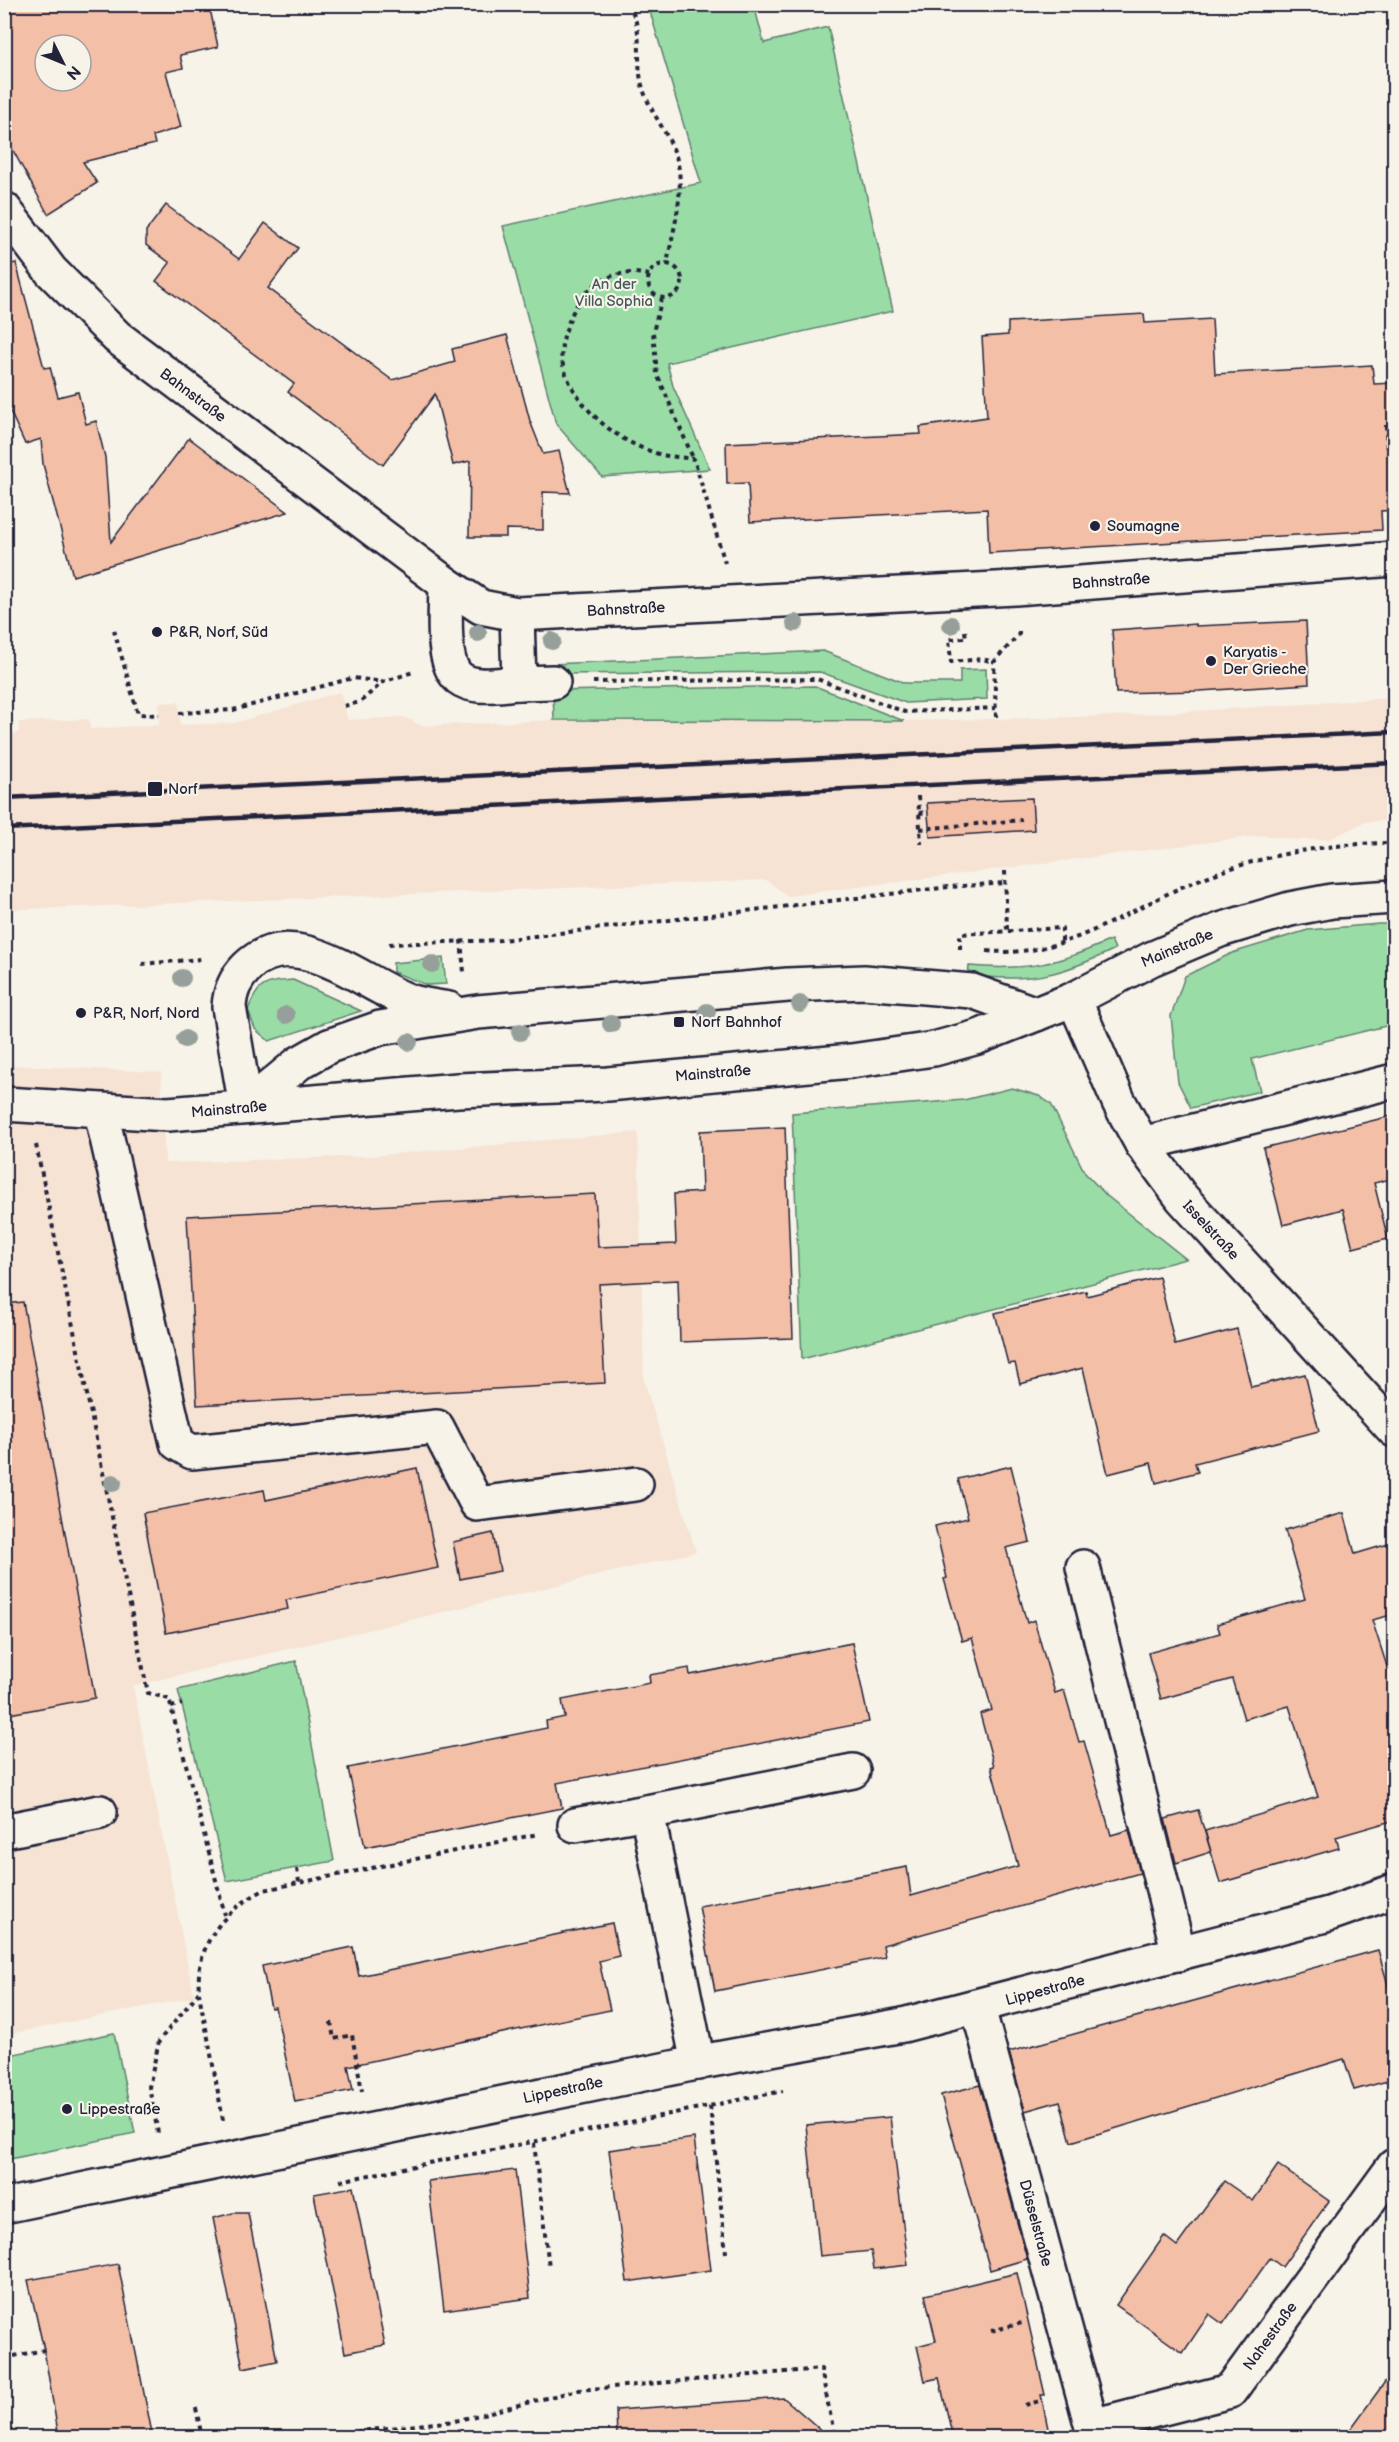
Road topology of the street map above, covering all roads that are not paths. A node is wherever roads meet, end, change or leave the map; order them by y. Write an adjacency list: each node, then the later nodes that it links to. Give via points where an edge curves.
1 (4, 209): 3 (street, Bahnstraße, via 51,272 117,337)
2 (1395, 559): 4 (street, Bahnstraße, via 1015,588)
3 (446, 584): 4 (street, Bahnstraße, via 481,607); 6 (street, via 447,662 460,679 483,685)
4 (517, 614): 6 (street)
5 (553, 682): 6 (street)
6 (519, 683)
7 (1395, 897): 8 (street, Mainstraße, via 1332,901 1256,918 1178,946)
8 (1074, 999): 10 (street, Mainstraße); 15 (street, Isselstraße)
9 (478, 1012): 10 (street, via 864,982 972,991); 13 (street, via 381,1028 329,1046 299,1063); 13 (street, via 409,1001 308,952 271,950 244,970 230,995)
10 (1036, 1014): 13 (street, Mainstraße, via 934,1050 852,1061 608,1084 494,1087)
11 (1395, 1082): 15 (street)
12 (16, 1105): 14 (street, Mainstraße)
13 (246, 1107): 14 (street, Mainstraße, via 168,1114)
14 (101, 1112): 17 (street, via 177,1443 192,1452 437,1427 477,1504)
15 (1142, 1144): 16 (street, Isselstraße, via 1182,1198)
16 (1395, 1430)
17 (636, 1484)
18 (1083, 1567): 25 (street)
19 (853, 1771): 21 (street)
20 (100, 1812): 23 (street)
21 (647, 1812): 22 (street); 27 (street)
22 (574, 1825)
23 (4, 1831)
24 (1393, 1897): 25 (street, Lippestraße)
25 (1179, 1954): 26 (street, Lippestraße)
26 (978, 2008): 27 (street, Lippestraße); 30 (street, Düsselstraße)
27 (702, 2062): 29 (street, Lippestraße)
28 (1395, 2166): 30 (street, Nahestraße, via 1230,2391)
29 (4, 2206)
30 (1093, 2432)

